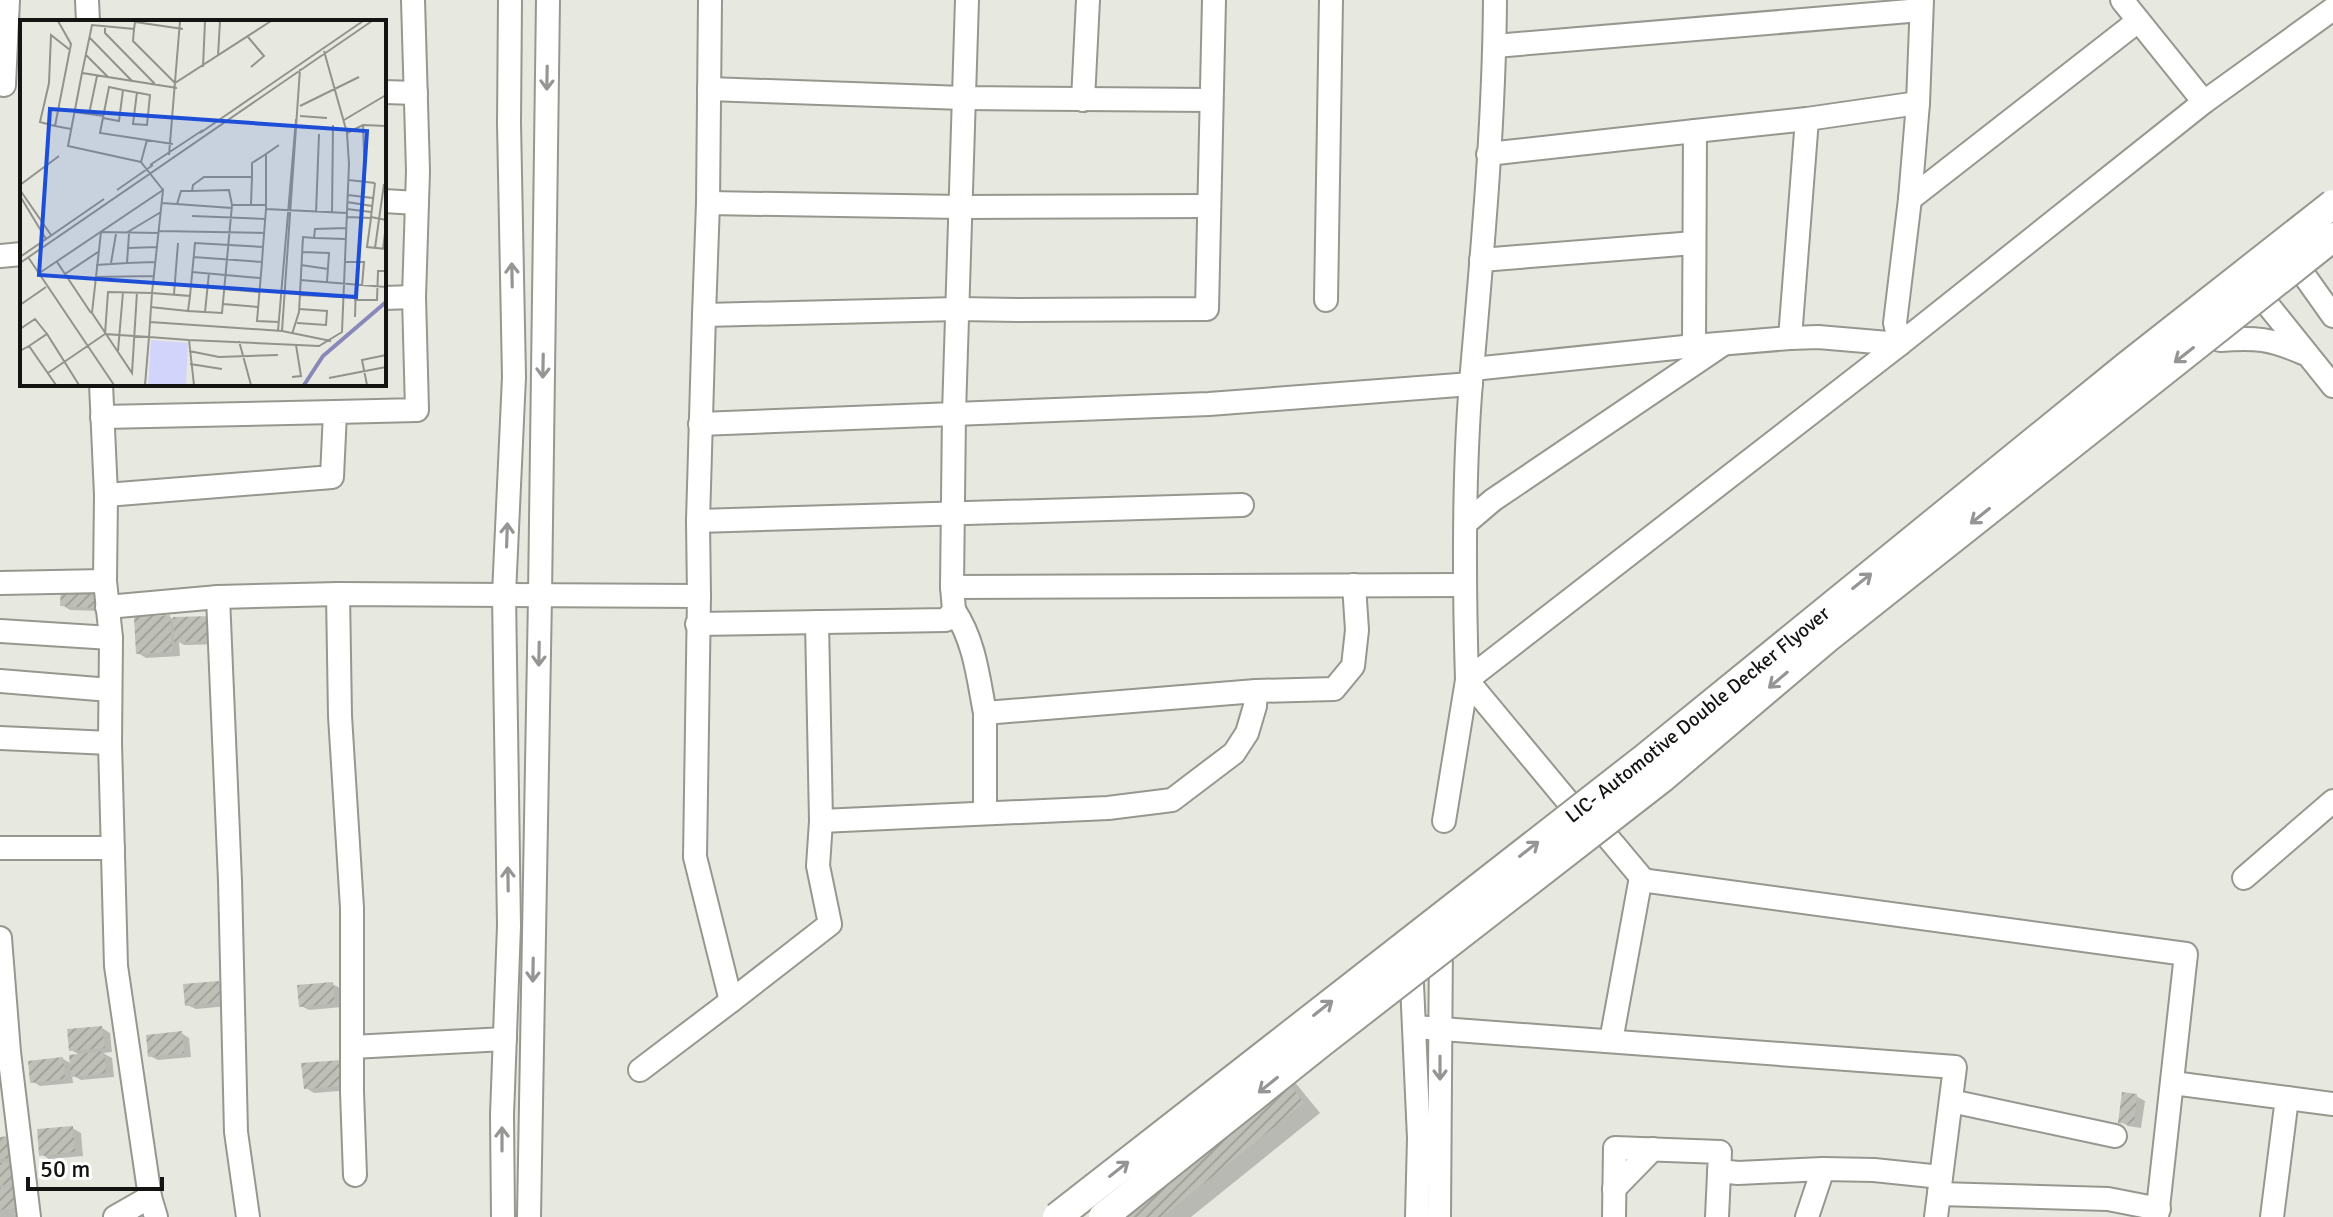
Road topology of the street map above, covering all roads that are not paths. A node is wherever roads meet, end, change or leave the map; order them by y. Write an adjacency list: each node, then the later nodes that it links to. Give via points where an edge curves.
1 (8, 0): 18 (street)
2 (87, 0): 15 (street)
3 (413, 0): 21 (street)
4 (510, 0): 64 (street, one-way to 4)
5 (548, 0): 63 (street, one-way to 63)
6 (710, 0): 19 (street)
7 (967, 0): 22 (street)
8 (1088, 0): 23 (street)
9 (1214, 0): 24 (street)
10 (1331, 0): 46 (street)
11 (1495, 0): 17 (street)
12 (2122, 0): 16 (street)
13 (1922, 5): 17 (street); 26 (street)
14 (2329, 10): 25 (street)
15 (88, 20)
16 (2138, 21): 25 (street); 30 (street)
17 (1495, 46): 29 (street)
18 (9, 86)
19 (709, 89): 22 (street); 33 (street)
20 (386, 92): 21 (street)
21 (416, 93): 32 (street)
22 (963, 98): 23 (street); 36 (street)
23 (1083, 100): 24 (street)
24 (1211, 100): 35 (street)
25 (2204, 102): 53 (street)
26 (1918, 103): 27 (street); 30 (street)
27 (1807, 119): 28 (street); 50 (street)
28 (1695, 131): 29 (street); 39 (street)
29 (1488, 154): 42 (street)
30 (1910, 199): 53 (street, via 1895,323)
31 (386, 201): 32 (street)
32 (417, 203): 44 (street)
33 (708, 203): 36 (street); 48 (street)
34 (2333, 204): 128 (main road, LIC- Automotive Double Decker Flyover, one-way to 34, bridge, via 1645,758)
35 (1209, 206): 36 (street); 47 (street, via 1207,309)
36 (962, 207): 47 (street)
37 (2275, 233): 49 (street)
38 (2333, 237): 129 (main road, LIC- Automotive Double Decker Flyover, one-way to 129, bridge, via 1826,639 1662,778)
39 (1694, 243): 42 (street); 54 (street)
40 (20, 254): 41 (street)
41 (0, 256)
42 (1481, 260): 56 (street)
43 (2237, 265): 55 (street)
44 (414, 297): 45 (street); 59 (street, via 417,410)
45 (386, 298)
46 (1326, 300)
47 (958, 309): 48 (street); 60 (street)
48 (704, 315): 62 (street)
49 (2333, 316)
50 (1790, 338): 52 (street); 53 (street)
51 (2220, 340): 55 (street, via 2276,341)
52 (1723, 344): 54 (street); 69 (street)
53 (1900, 344): 86 (street)
54 (1694, 346): 56 (street)
55 (2308, 355): 58 (street)
56 (1472, 376): 60 (street, via 1209,404); 69 (street)
57 (101, 386): 61 (street)
58 (2333, 386)
59 (335, 412): 61 (street); 65 (street, via 332,477)
60 (954, 413): 62 (street); 67 (street)
61 (102, 417): 65 (street)
62 (700, 424): 68 (street)
63 (542, 429): 64 (street); 77 (street)
64 (511, 430): 76 (street, one-way to 64)
65 (106, 495): 70 (street)
66 (1242, 505): 67 (street)
67 (954, 514): 68 (street); 74 (street)
68 (698, 521): 78 (street)
69 (1466, 523): 73 (street)
70 (105, 581): 71 (street); 80 (street)
71 (0, 583)
72 (1354, 585): 73 (street); 74 (street); 89 (street, via 1353,666 1334,689)
73 (1464, 585): 86 (street)
74 (952, 587): 81 (street)
75 (338, 594): 76 (street); 79 (street); 109 (street, via 352,908)
76 (504, 594): 77 (street); 107 (street, one-way to 76, via 509,926)
77 (540, 596): 78 (street); 127 (street, one-way to 127)
78 (699, 596): 83 (street)
79 (218, 597): 80 (street); 125 (street, via 236,1132)
80 (107, 607): 85 (street)
81 (954, 610): 82 (street, via 946,620); 90 (street, via 974,653)
82 (817, 622): 83 (street); 95 (street)
83 (697, 624): 104 (street, via 695,857)
84 (0, 631): 85 (street)
85 (111, 638): 88 (street)
86 (1467, 680): 96 (street); 100 (street)
87 (0, 681): 88 (street)
88 (110, 690): 92 (street)
89 (1256, 691): 90 (street); 94 (street, via 1247,733 1234,753 1172,800)
90 (985, 713): 94 (street)
91 (0, 738): 92 (street)
92 (110, 743): 98 (street)
93 (2333, 801): 99 (street)
94 (985, 813): 95 (street)
95 (821, 821): 104 (street, via 818,866 830,924)
96 (1444, 821)
97 (0, 848): 98 (street)
98 (113, 848): 120 (street, via 116,966)
99 (2244, 878)
100 (1641, 880): 108 (street); 111 (street, via 2186,954)
101 (1441, 906): 106 (street)
102 (1410, 931): 105 (street)
103 (0, 938): 123 (street)
104 (731, 1001): 110 (street)
105 (1415, 1027): 106 (street); 130 (street)
106 (1441, 1028): 108 (street); 131 (street, one-way to 131)
107 (505, 1039): 109 (street); 126 (street, one-way to 107)
108 (1611, 1041): 113 (street, via 1955,1067)
109 (352, 1047): 118 (street)
110 (640, 1070)
111 (2173, 1083): 112 (street); 122 (street)
112 (2287, 1098): 114 (street); 136 (street)
113 (1951, 1101): 115 (street); 119 (street)
114 (2333, 1104)
115 (2115, 1136)
116 (1823, 1169): 117 (street); 119 (street, via 1874,1170); 134 (street)
117 (1719, 1171): 132 (street, via 1720,1152 1615,1148); 133 (street)
118 (355, 1175)
119 (1940, 1185): 121 (street); 135 (street)
120 (153, 1207): 124 (street)
121 (2047, 1207): 122 (street, via 2108,1199)
122 (2158, 1213)
123 (29, 1217)
124 (115, 1217)
125 (248, 1217)
126 (503, 1217)
127 (529, 1217)
128 (1057, 1217)
129 (1103, 1217)
130 (1417, 1217)
131 (1439, 1217)
132 (1614, 1217)
133 (1717, 1217)
134 (1807, 1217)
135 (1936, 1217)
136 (2272, 1217)

